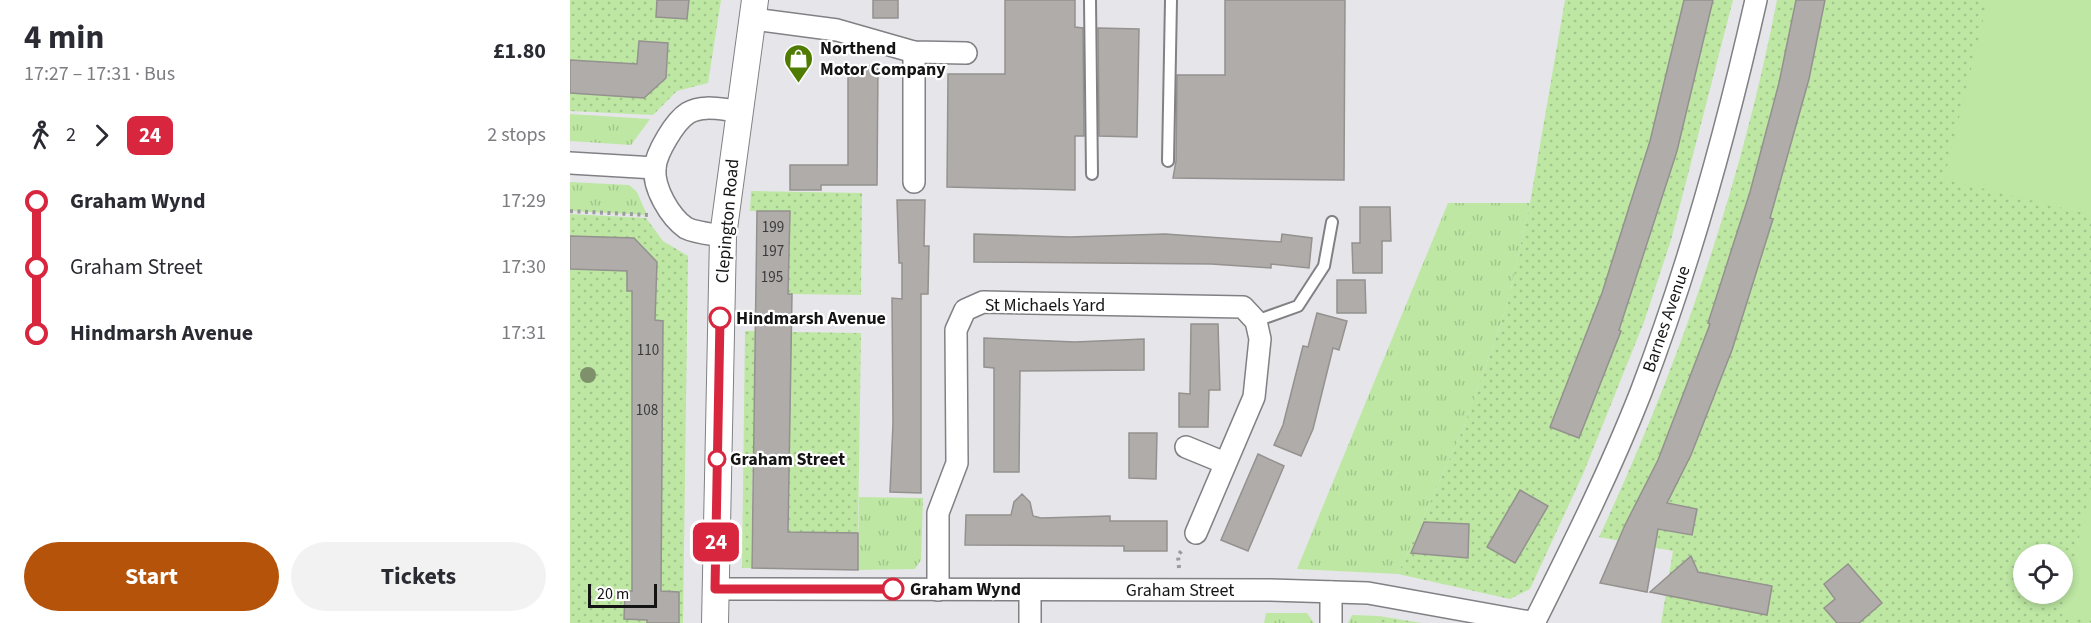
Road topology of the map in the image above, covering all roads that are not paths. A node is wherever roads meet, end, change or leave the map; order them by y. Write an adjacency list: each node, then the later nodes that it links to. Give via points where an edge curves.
1 (1090, 0): 11 (lane)
2 (1171, 0): 8 (lane)
3 (1756, 0): 26 (street, Barnes Avenue, via 1726,132 1689,256 1641,392)
4 (754, 9): 5 (street); 7 (street, Clepington Road)
5 (914, 52): 6 (street); 12 (street)
6 (966, 53)
7 (739, 111): 10 (street, via 706,108 688,113 670,131); 14 (street, Clepington Road)
8 (1168, 161)
9 (570, 163): 10 (street)
10 (655, 168): 14 (street, via 664,205 688,229)
11 (1092, 174)
12 (914, 182)
13 (1332, 222): 15 (lane, via 1324,266 1298,306)
14 (723, 236): 19 (street, Clepington Road)
15 (1256, 321): 17 (street, via 1260,339 1254,397); 20 (street, St Michaels Yard, via 1243,307 983,302 965,310 956,330 957,463 938,513)
16 (1186, 447): 17 (street)
17 (1225, 463): 18 (street)
18 (1196, 533)
19 (715, 589): 20 (street, Graham Street); 23 (street, Clepington Road)
20 (938, 590): 21 (street, Graham Street)
21 (1030, 590): 22 (street, Graham Street); 24 (street)
22 (1331, 592): 25 (street); 26 (street, Graham Street, via 1401,598)
23 (715, 623)
24 (1030, 623)
25 (1330, 623)
26 (1535, 623)

